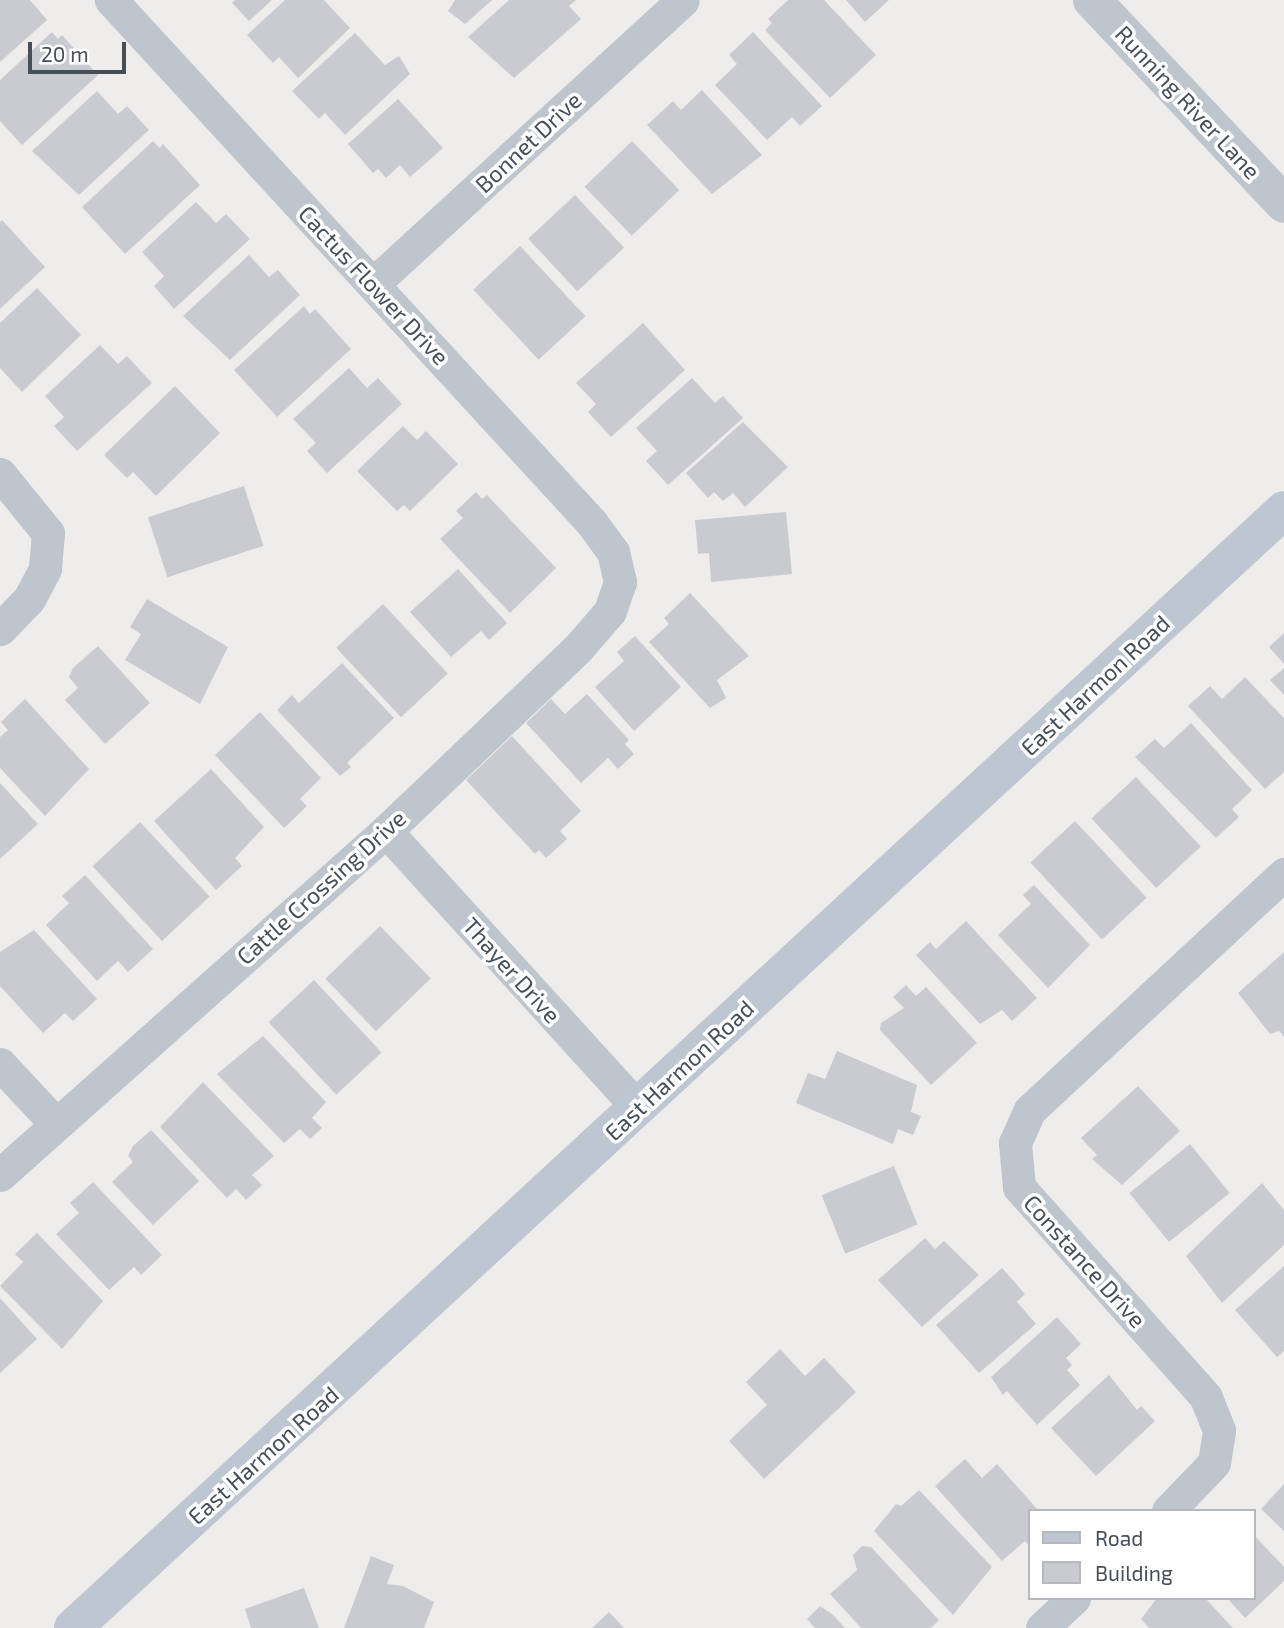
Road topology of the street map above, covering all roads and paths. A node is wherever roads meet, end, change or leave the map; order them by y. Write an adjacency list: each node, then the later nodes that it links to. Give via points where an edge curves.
1 (111, 0): 5 (street, Cactus Flower Drive)
2 (1092, 0): 4 (street, Running River Lane)
3 (667, 5): 5 (street, Bonnet Drive)
4 (1284, 204)
5 (373, 284): 8 (street, Cactus Flower Drive, via 592,523 613,552)
6 (0, 474): 9 (street, via 48,533 45,569 29,599)
7 (1284, 510): 13 (main road, East Harmon Road)
8 (620, 582): 10 (street, Cattle Crossing Drive, via 610,611 578,648)
9 (0, 629)
10 (386, 831): 13 (street, Thayer Drive); 14 (street, Cattle Crossing Drive)
11 (1284, 874): 16 (street, Constance Drive, via 1030,1110 1015,1143 1019,1187 1206,1397 1219,1430 1213,1463)
12 (0, 1064): 14 (street)
13 (638, 1108): 18 (main road, East Harmon Road)
14 (55, 1123): 15 (street, Cattle Crossing Drive)
15 (0, 1175)
16 (1170, 1509)
17 (1072, 1600): 19 (street)
18 (73, 1628)
19 (1042, 1628)

